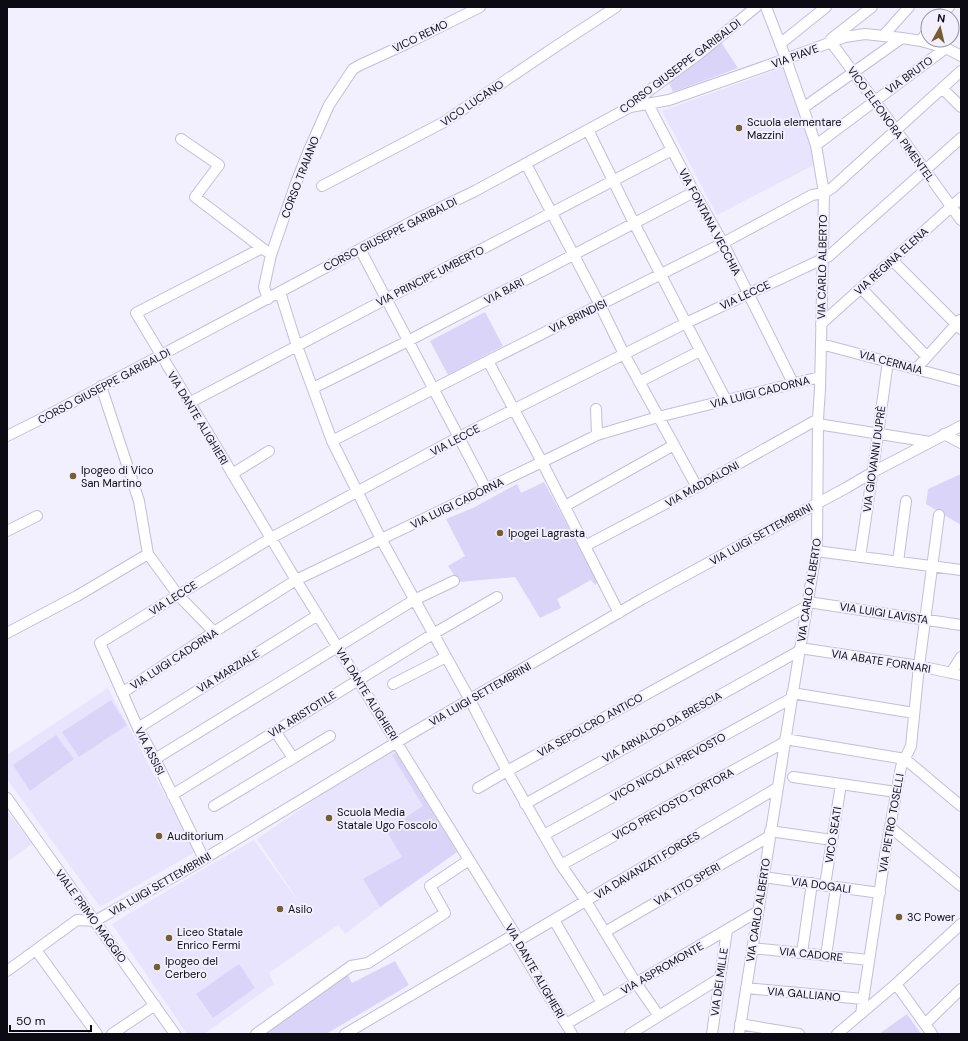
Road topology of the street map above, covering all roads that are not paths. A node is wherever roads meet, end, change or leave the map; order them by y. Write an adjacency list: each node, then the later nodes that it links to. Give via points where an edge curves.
1 (616, 7): 34 (street, VICO LUCANO, via 444,122)
2 (756, 7): 22 (street, CORSO GIUSEPPE GARIBALDI, via 700,54 670,74)
3 (766, 7): 12 (street, VIA CARLO ALBERTO)
4 (826, 7): 12 (street)
5 (872, 7): 11 (street, via 831,39)
6 (909, 7): 8 (street)
7 (475, 8): 16 (street, VICO REMO)
8 (884, 36): 9 (street, VIA PIAVE); 11 (street, VIA PIAVE, via 865,34)
9 (902, 38): 10 (street, VIA PIAVE); 18 (street)
10 (920, 41)
11 (831, 42): 15 (street, VIA PIAVE); 18 (street, VICO ELEONORA PIMENTEL)
12 (780, 44): 15 (street, VIA CARLO ALBERTO)
13 (946, 48): 14 (street, VIA PIAVE); 20 (street, VIA BRUTO)
14 (961, 56)
15 (786, 59): 21 (street, VIA PIAVE, via 669,100); 24 (street, VIA CARLO ALBERTO)
16 (360, 65): 45 (street, CORSO TRAIANO, via 353,69 328,105 296,182)
17 (961, 71): 19 (street)
18 (853, 72): 20 (street, VICO ELEONORA PIMENTEL); 24 (street)
19 (942, 88): 23 (street); 26 (street)
20 (874, 101): 26 (street, VICO ELEONORA PIMENTEL); 29 (street, VIA BRUTO)
21 (648, 104): 22 (street, VIA PIAVE); 30 (street, VIA FONTANA VECCHIA)
22 (630, 107): 25 (street, CORSO GIUSEPPE GARIBALDI)
23 (961, 107)
24 (803, 108): 29 (street, VIA CARLO ALBERTO)
25 (588, 130): 31 (street, CORSO GIUSEPPE GARIBALDI); 33 (street)
26 (896, 130): 32 (street, VICO ELEONORA PIMENTEL); 36 (street)
27 (181, 138): 43 (street, via 219,165 195,197)
28 (961, 138): 32 (street, VIA LECCE)
29 (816, 145): 36 (street, VIA CARLO ALBERTO)
30 (672, 150): 33 (street, VIA PRINCIPE UMBERTO); 35 (street, VIA FONTANA VECCHIA)
31 (526, 164): 39 (street); 44 (street, CORSO GIUSEPPE GARIBALDI)
32 (925, 170): 38 (street, VICO ELEONORA PIMENTEL); 47 (street, VIA LECCE, via 829,256)
33 (614, 181): 39 (street, VIA PRINCIPE UMBERTO); 41 (street)
34 (322, 186)
35 (694, 192): 41 (street, VIA BARI); 42 (street, VIA FONTANA VECCHIA)
36 (824, 193): 42 (street, VIA BRINDISI, via 812,195); 47 (street, VIA CARLO ALBERTO)
37 (961, 198): 38 (street, VIA REGINA ELENA)
38 (952, 207): 40 (street, VICO ELEONORA PIMENTEL); 48 (street, VIA REGINA ELENA)
39 (552, 212): 46 (street); 54 (street, VIA PRINCIPE UMBERTO)
40 (961, 220)
41 (634, 223): 46 (street, VIA BARI); 49 (street)
42 (723, 243): 49 (street, VIA BRINDISI); 52 (street, VIA FONTANA VECCHIA)
43 (262, 248): 45 (street); 64 (street, VIA DANTE ALIGHIERI, via 136,313)
44 (360, 249): 51 (street, CORSO GIUSEPPE GARIBALDI); 54 (street)
45 (271, 255): 53 (street, CORSO TRAIANO, via 264,287)
46 (574, 255): 55 (street); 59 (street, VIA BARI)
47 (822, 258): 52 (street, VIA LECCE); 57 (street, VIA CARLO ALBERTO)
48 (892, 260): 50 (street, VIA REGINA ELENA); 58 (street)
49 (661, 275): 55 (street, VIA BRINDISI); 56 (street)
50 (861, 288): 57 (street, VIA REGINA ELENA); 65 (street)
51 (280, 292): 53 (street, CORSO GIUSEPPE GARIBALDI); 61 (street)
52 (748, 294): 56 (street, VIA LECCE); 72 (street, VIA FONTANA VECCHIA)
53 (268, 299): 64 (street, CORSO GIUSEPPE GARIBALDI)
54 (386, 299): 59 (street); 61 (street, VIA PRINCIPE UMBERTO)
55 (600, 305): 63 (street); 66 (street, VIA BRINDISI)
56 (686, 323): 62 (street); 63 (street, VIA LECCE)
57 (821, 324): 60 (street, VIA CARLO ALBERTO)
58 (959, 324): 65 (street)
59 (408, 341): 74 (street, VIA BARI); 75 (street)
60 (821, 344): 67 (street, VIA CERNAIA); 69 (street, VIA CARLO ALBERTO)
61 (297, 346): 74 (street); 77 (street, VIA PRINCIPE UMBERTO)
62 (700, 351): 71 (street); 76 (street)
63 (624, 354): 71 (street); 79 (street, VIA LECCE)
64 (160, 355): 73 (street, CORSO GIUSEPPE GARIBALDI); 77 (street, VIA DANTE ALIGHIERI)
65 (927, 357): 68 (street)
66 (488, 361): 75 (street, VIA BRINDISI); 79 (street)
67 (888, 362): 68 (street, VIA CERNAIA); 83 (street, VIA GIOVANNI DUPRÈ)
68 (916, 369): 70 (street, VIA CERNAIA)
69 (820, 377): 72 (street, VIA LUIGI CADORNA); 81 (street, VIA CARLO ALBERTO)
70 (961, 381)
71 (639, 382): 80 (street)
72 (793, 383): 76 (street, VIA LUIGI CADORNA)
73 (101, 386): 86 (street, CORSO GIUSEPPE GARIBALDI); 109 (street, via 139,501)
74 (313, 388): 88 (street)
75 (433, 389): 87 (street); 88 (street, VIA BRINDISI)
76 (726, 400): 80 (street, VIA LUIGI CADORNA)
77 (189, 403): 95 (street, VIA DANTE ALIGHIERI)
78 (596, 409): 85 (street)
79 (514, 410): 87 (street, VIA LECCE); 93 (street)
80 (658, 417): 85 (street, VIA LUIGI CADORNA); 91 (street)
81 (818, 422): 83 (street); 96 (street, VIA MADDALONI); 100 (street, VIA CARLO ALBERTO)
82 (961, 426): 84 (street, VIA LUIGI SETTEMBRINI)
83 (878, 433): 89 (street); 94 (street, VIA GIOVANNI DUPRÈ)
84 (944, 434): 89 (street, VIA LUIGI SETTEMBRINI); 90 (street)
85 (596, 435): 93 (street, VIA LUIGI CADORNA)
86 (7, 436)
87 (459, 437): 97 (street); 98 (street, VIA LECCE)
88 (332, 440): 98 (street)
89 (930, 442): 94 (street, VIA LUIGI SETTEMBRINI)
90 (961, 443)
91 (674, 445): 96 (street); 101 (street)
92 (269, 451): 95 (street)
93 (542, 462): 97 (street, VIA LUIGI CADORNA); 101 (street)
94 (873, 472): 100 (street, VIA LUIGI SETTEMBRINI); 110 (street, VIA GIOVANNI DUPRÈ)
95 (232, 474): 105 (street, VIA DANTE ALIGHIERI)
96 (697, 487): 107 (street, VIA MADDALONI)
97 (486, 489): 106 (street, VIA LUIGI CADORNA)
98 (357, 492): 105 (street, VIA LECCE); 106 (street)
99 (906, 501): 111 (street)
100 (818, 503): 108 (street, VIA CARLO ALBERTO); 120 (street, VIA LUIGI SETTEMBRINI)
101 (564, 506): 107 (street)
102 (939, 514): 112 (street, VIA PIETRO TOSELLI)
103 (37, 516): 104 (street)
104 (7, 531)
105 (271, 538): 114 (street, VIA DANTE ALIGHIERI); 116 (street, VIA LECCE)
106 (380, 539): 114 (street, VIA LUIGI CADORNA); 118 (street)
107 (586, 546): 120 (street)
108 (816, 551): 110 (street); 119 (street, VIA CARLO ALBERTO)
109 (148, 554): 116 (street); 125 (street)
110 (860, 557): 111 (street)
111 (898, 562): 112 (street)
112 (932, 566): 113 (street); 122 (street, VIA PIETRO TOSELLI)
113 (961, 570)
114 (296, 580): 121 (street, VIA DANTE ALIGHIERI); 124 (street, VIA LUIGI CADORNA)
115 (454, 581): 118 (street)
116 (178, 595): 124 (street); 127 (street, VIA LECCE)
117 (497, 597): 126 (street, VIA ARISTOTILE)
118 (414, 600): 126 (street); 128 (street)
119 (807, 604): 122 (street, VIA LUIGI LAVISTA); 129 (street, VIA CARLO ALBERTO); 148 (street, VIA SEPOLCRO ANTICO)
120 (620, 612): 138 (street, VIA LUIGI SETTEMBRINI)
121 (318, 615): 128 (street, VIA DANTE ALIGHIERI); 140 (street, VIA MARZIALE)
122 (925, 619): 123 (street, VIA LUIGI LAVISTA); 132 (street, VIA PIETRO TOSELLI)
123 (961, 625)
124 (214, 632): 136 (street, VIA LUIGI CADORNA)
125 (7, 633)
126 (433, 634): 130 (street); 134 (street, VIA ARISTOTILE)
127 (100, 643): 136 (street, VIA ASSISI)
128 (338, 646): 134 (street, VIA DANTE ALIGHIERI); 146 (street)
129 (799, 649): 132 (street, VIA ABATE FORNARI); 137 (street, VIA CARLO ALBERTO); 156 (street, VIA ARNALDO DA BRESCIA)
130 (446, 657): 135 (street); 138 (street)
131 (961, 657): 133 (street)
132 (918, 666): 133 (street, VIA ABATE FORNARI); 139 (street, VIA PIETRO TOSELLI)
133 (956, 674)
134 (358, 680): 141 (street, VIA ARISTOTILE); 144 (street, VIA DANTE ALIGHIERI)
135 (394, 684)
136 (122, 693): 140 (street, VIA ASSISI)
137 (792, 696): 139 (street); 143 (street, VIA CARLO ALBERTO); 161 (street, VICO NICOLAI PREVOSTO)
138 (470, 700): 144 (street, VIA LUIGI SETTEMBRINI); 148 (street)
139 (914, 713): 147 (street, VIA PIETRO TOSELLI, via 911,746)
140 (138, 728): 146 (street, VIA ASSISI)
141 (275, 731): 145 (street); 154 (street, VIA ARISTOTILE)
142 (330, 736): 145 (street)
143 (785, 741): 147 (street); 152 (street, VIA CARLO ALBERTO); 165 (street, VICO PREVOSTO TORTORA)
144 (397, 742): 163 (street, VIA LUIGI SETTEMBRINI); 164 (street, VIA DANTE ALIGHIERI)
145 (293, 758): 157 (street)
146 (155, 759): 154 (street, VIA ASSISI)
147 (905, 759): 153 (street, VIA PIETRO TOSELLI, via 901,766); 158 (street)
148 (507, 771): 151 (street, VIA SEPOLCRO ANTICO); 156 (street)
149 (793, 777): 150 (street)
150 (841, 784): 153 (street); 162 (street, VICO SEATI)
151 (478, 788)
152 (777, 788): 160 (street, VIA CARLO ALBERTO); 172 (street, VIA DAVANZATI FORGES)
153 (896, 792): 159 (street, VIA PIETRO TOSELLI)
154 (172, 795): 163 (street, VIA ASSISI)
155 (7, 798): 175 (street, VIALE PRIMO MAGGIO)
156 (525, 804): 161 (street)
157 (214, 806)
158 (961, 806)
159 (890, 826): 169 (street); 171 (street, VIA PIETRO TOSELLI)
160 (770, 833): 162 (street); 166 (street, VIA CARLO ALBERTO); 178 (street, VIA TITO SPERI)
161 (544, 835): 165 (street)
162 (832, 840): 168 (street, VICO SEATI)
163 (204, 859): 175 (street, VIA LUIGI SETTEMBRINI)
164 (469, 860): 179 (street, VIA DANTE ALIGHIERI); 202 (street, via 430,886 445,913 368,963 351,966)
165 (561, 865): 172 (street)
166 (763, 877): 167 (street, VIA DOGALI); 173 (street, VIA CARLO ALBERTO)
167 (812, 884): 168 (street, VIA DOGALI); 182 (street)
168 (825, 885): 170 (street, VIA DOGALI)
169 (961, 886)
170 (836, 887): 171 (street, VIA DOGALI); 183 (street)
171 (880, 893): 184 (street, VIA PIETRO TOSELLI)
172 (586, 902): 174 (street, VIA DAVANZATI FORGES); 178 (street)
173 (757, 912): 177 (street, VIA ASPROMONTE); 180 (street, VIA CARLO ALBERTO)
174 (554, 920): 179 (street, VIA DAVANZATI FORGES); 192 (street)
175 (95, 921): 181 (street, VIA LUIGI SETTEMBRINI, via 77,920); 193 (street, VIALE PRIMO MAGGIO)
176 (960, 927): 188 (street)
177 (727, 930): 186 (street, VIA DEI MILLE); 187 (street, VIA ASPROMONTE)
178 (605, 932): 187 (street)
179 (516, 938): 196 (street, VIA DANTE ALIGHIERI); 203 (street, VIA DAVANZATI FORGES)
180 (752, 948): 182 (street, VIA CADORE); 189 (street, VIA CARLO ALBERTO)
181 (36, 950): 185 (street, VIA LUIGI SETTEMBRINI); 199 (street)
182 (802, 953): 183 (street, VIA CADORE)
183 (826, 956): 184 (street, VIA CADORE)
184 (869, 960): 191 (street, VIA PIETRO TOSELLI)
185 (7, 971)
186 (720, 978): 195 (street); 206 (street, VIA DEI MILLE)
187 (636, 983): 192 (street, VIA ASPROMONTE); 195 (street)
188 (896, 984): 194 (street); 197 (street)
189 (746, 988): 191 (street, VIA GALLIANO); 198 (street, VIA CARLO ALBERTO)
190 (961, 989): 197 (street)
191 (863, 999): 194 (street, VIA PIETRO TOSELLI)
192 (602, 1003): 196 (street, VIA ASPROMONTE)
193 (155, 1005): 200 (street); 201 (street, VIALE PRIMO MAGGIO)
194 (861, 1014): 208 (street)
195 (659, 1016): 205 (street)
196 (566, 1024): 204 (street, VIA DANTE ALIGHIERI)
197 (925, 1024): 209 (street)
198 (740, 1029): 207 (street)
199 (96, 1034)
200 (112, 1034)
201 (175, 1034)
202 (256, 1034)
203 (345, 1034)
204 (572, 1034)
205 (630, 1034)
206 (712, 1034)
207 (799, 1034)
208 (837, 1034)
209 (932, 1034)

